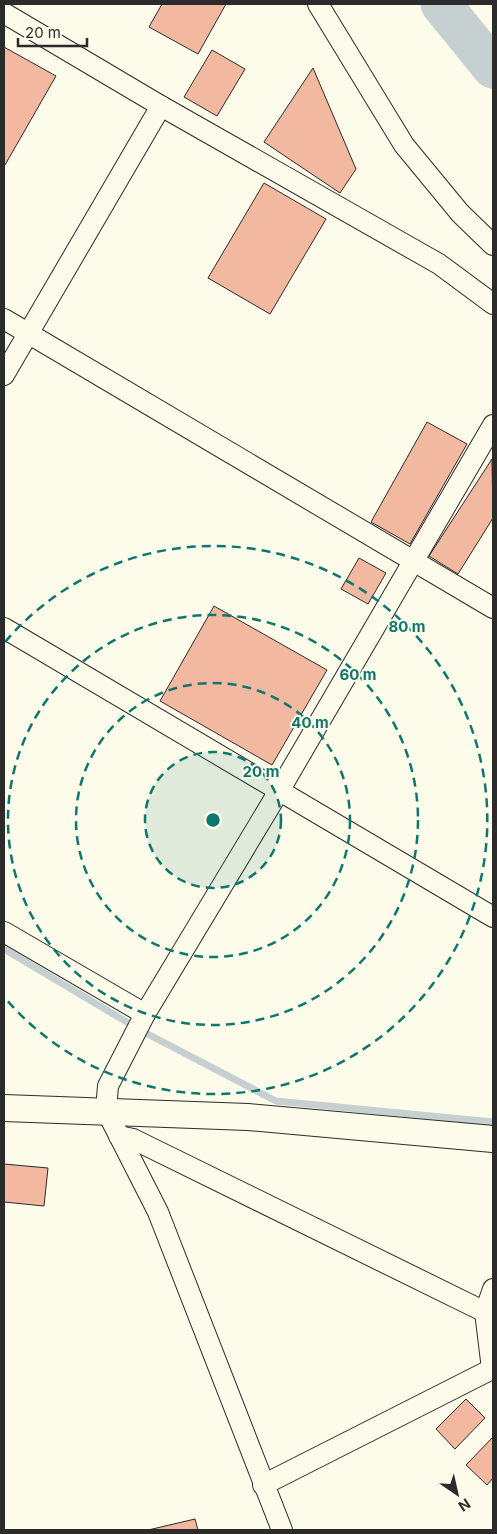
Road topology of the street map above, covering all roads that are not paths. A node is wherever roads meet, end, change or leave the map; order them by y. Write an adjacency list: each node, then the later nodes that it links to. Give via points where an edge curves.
1 (318, 4): 4 (street, via 404,145 460,213)
2 (4, 13): 3 (street)
3 (161, 106): 5 (street, via 439,264); 7 (street)
4 (493, 245)
5 (493, 304)
6 (4, 318): 7 (street)
7 (28, 333): 8 (street); 10 (street)
8 (4, 375)
9 (493, 425): 10 (street)
10 (413, 561): 11 (street); 13 (street)
11 (493, 608)
12 (4, 628): 13 (street)
13 (280, 791): 14 (street); 16 (street)
14 (493, 917)
15 (4, 932): 16 (street)
16 (145, 1014): 18 (street, via 108,1086)
17 (4, 1108): 18 (street)
18 (106, 1110): 19 (street); 20 (street, via 248,1117)
19 (119, 1136): 22 (street, via 133,1139); 23 (street, via 158,1212)
20 (493, 1138)
21 (493, 1289): 22 (street)
22 (485, 1312): 23 (street, via 492,1369)
23 (264, 1485): 24 (street)
24 (282, 1530)

